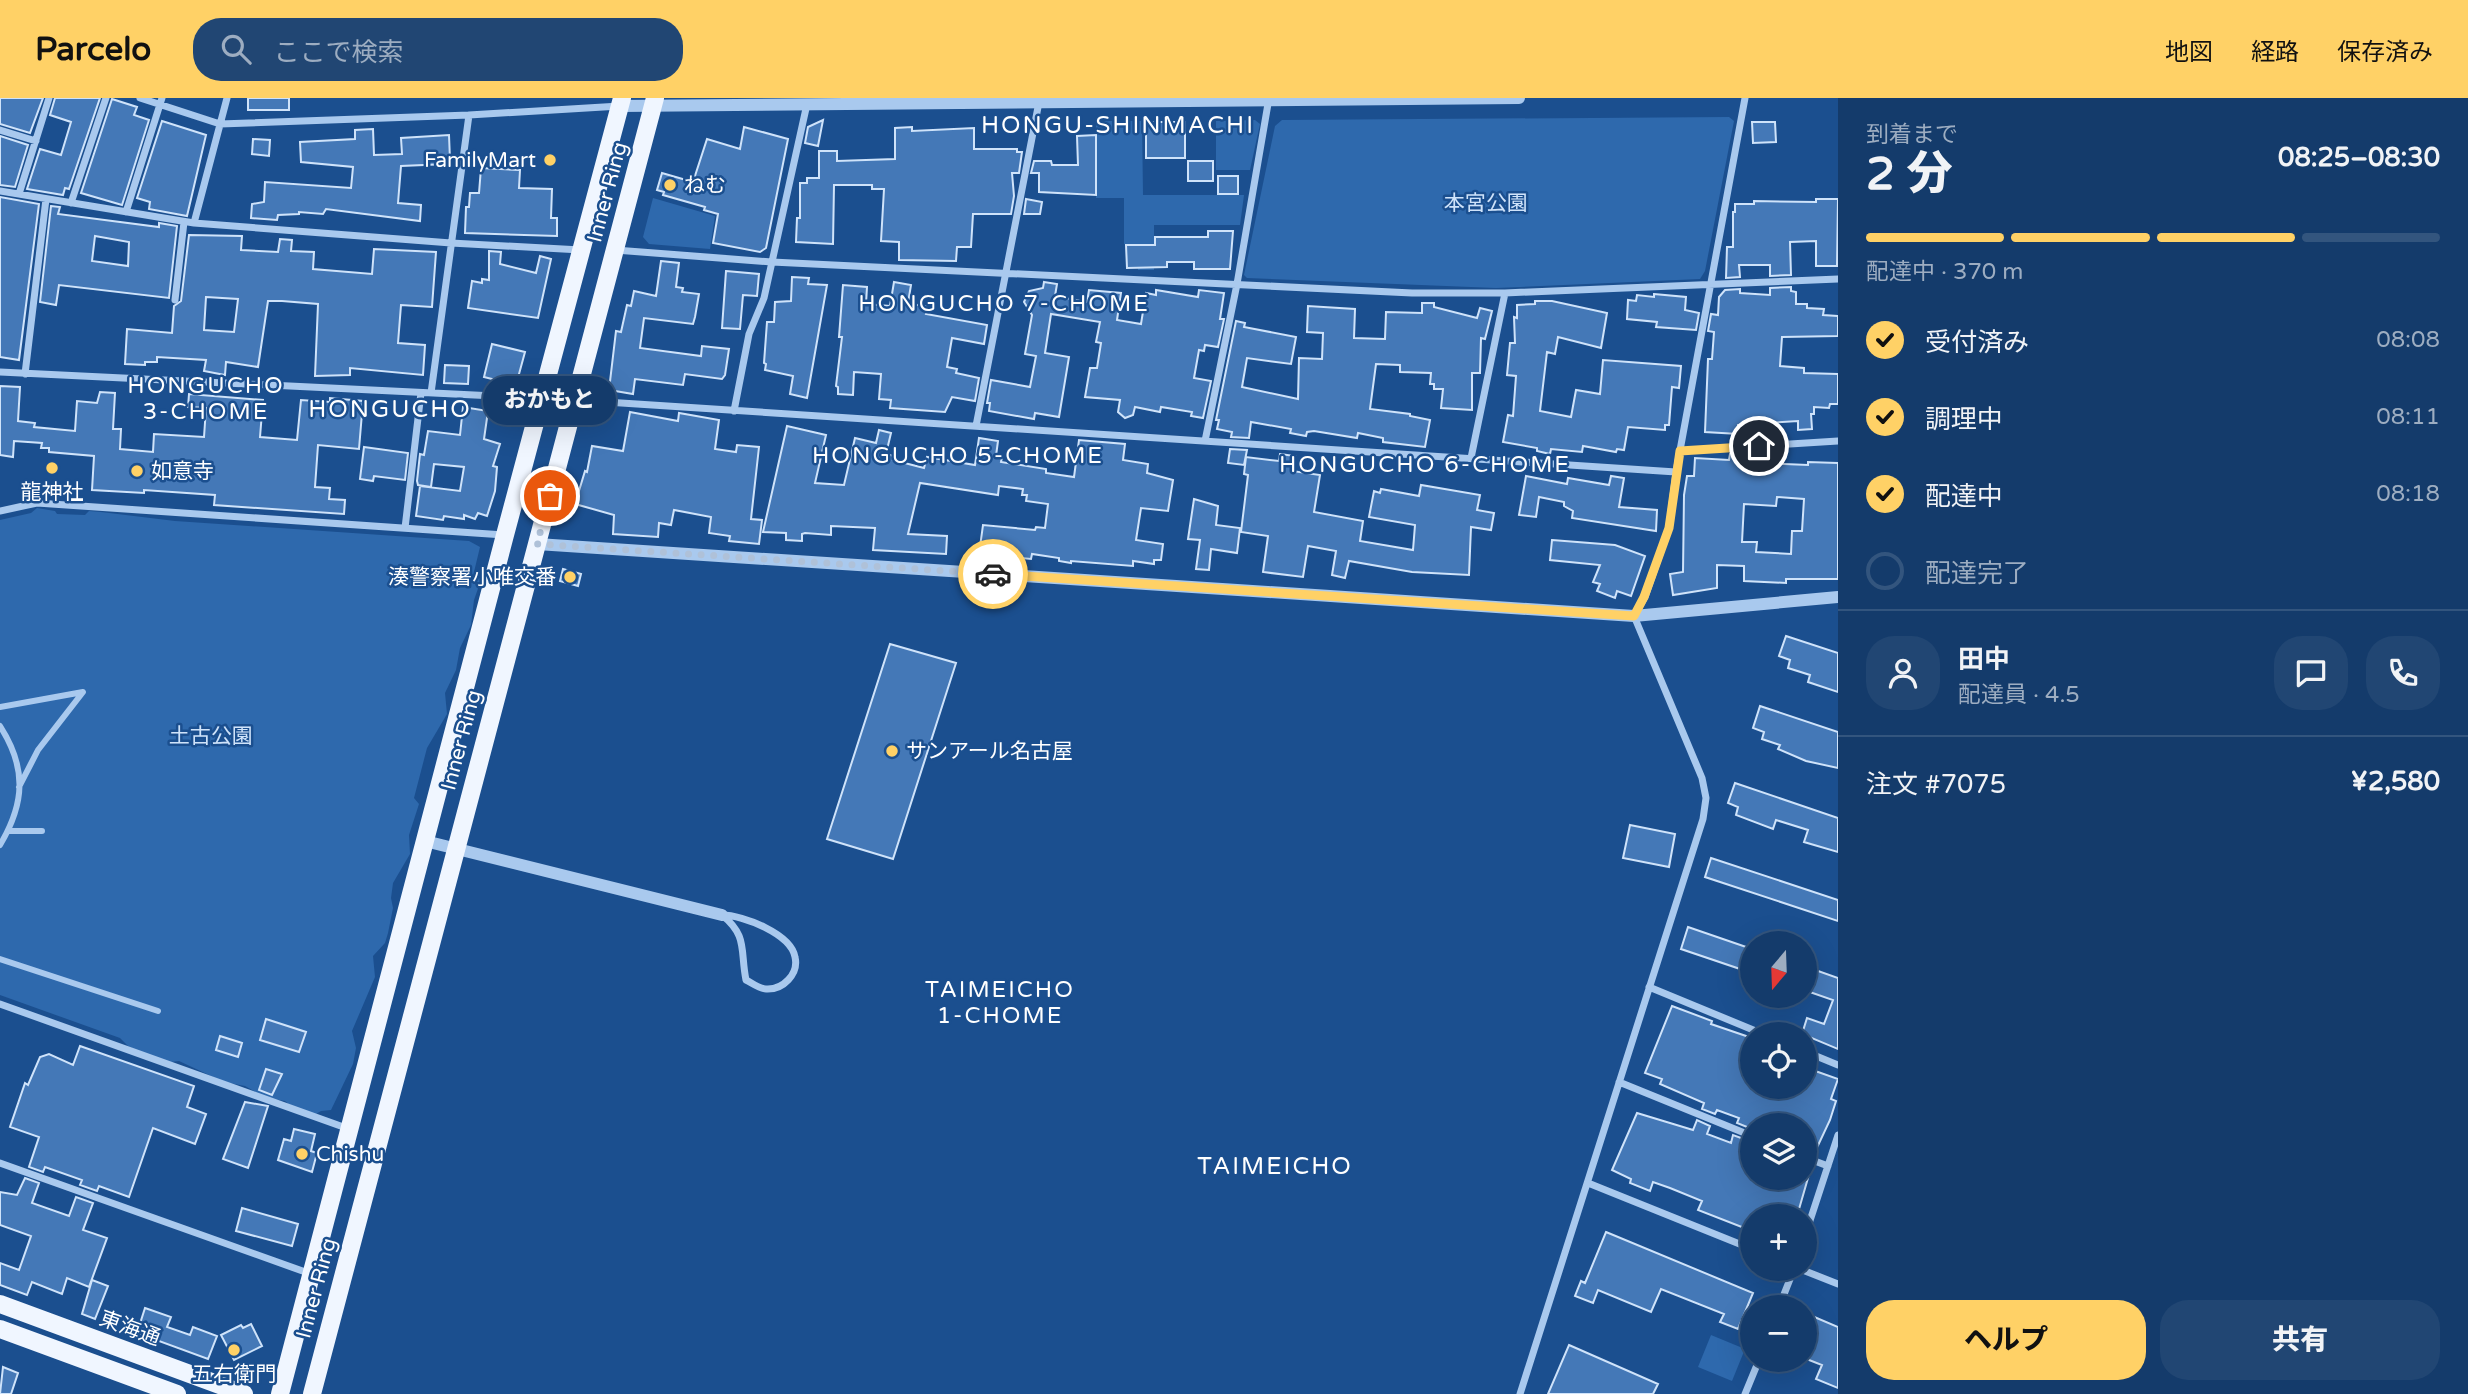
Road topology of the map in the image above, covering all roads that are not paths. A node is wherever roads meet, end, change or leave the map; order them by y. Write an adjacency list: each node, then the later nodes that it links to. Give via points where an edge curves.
1 (49, 98): 16 (street)
2 (106, 98): 20 (street)
3 (140, 98): 8 (street)
4 (227, 98): 14 (street)
5 (1519, 98): 7 (street)
6 (1745, 98): 31 (street)
7 (1269, 99): 11 (street); 30 (street)
8 (161, 101): 14 (street); 21 (street)
9 (621, 102): 10 (street); 13 (street); 25 (main road, Inner Ring)
10 (654, 102): 12 (street); 26 (main road, Inner Ring)
11 (1039, 102): 12 (street); 28 (street)
12 (807, 104): 27 (street)
13 (469, 115): 14 (street); 24 (street)
14 (220, 124): 23 (street)
15 (0, 130): 16 (street)
16 (36, 141): 18 (street)
17 (0, 191): 18 (street)
18 (19, 194): 19 (street)
19 (46, 199): 20 (street); 35 (street)
20 (71, 203): 21 (street)
21 (127, 212): 22 (street)
22 (184, 222): 23 (street); 33 (street)
23 (194, 223): 24 (street)
24 (451, 243): 25 (street); 37 (street)
25 (582, 250): 38 (main road, Inner Ring)
26 (615, 250): 27 (street); 39 (main road, Inner Ring)
27 (772, 261): 28 (street); 40 (street, via 749,334)
28 (1006, 273): 30 (street); 41 (street)
29 (1838, 279): 31 (street)
30 (1237, 284): 32 (street); 42 (street)
31 (1711, 284): 32 (street); 44 (street)
32 (1506, 293): 45 (street)
33 (175, 300)
34 (0, 372): 35 (street)
35 (25, 374): 36 (street)
36 (421, 393): 37 (street); 48 (street)
37 (431, 393): 38 (street)
38 (542, 398): 39 (street); 49 (main road, Inner Ring)
39 (575, 400): 40 (street); 50 (main road, Inner Ring)
40 (734, 411): 41 (street)
41 (976, 426): 42 (street)
42 (1205, 441): 45 (street)
43 (1838, 441): 44 (street)
44 (1680, 451): 46 (street)
45 (1471, 458): 46 (street)
46 (1676, 472): 52 (street, via 1669,528)
47 (0, 511): 48 (street, via 37,503)
48 (405, 528): 49 (street)
49 (505, 535): 58 (main road, Inner Ring)
50 (537, 544): 52 (street); 60 (main road, Inner Ring)
51 (1838, 597): 52 (street)
52 (1634, 616): 63 (street, via 1702,778 1706,798)
53 (0, 707): 55 (street, via 83,692 38,750)
54 (0, 726): 55 (street, via 18,758)
55 (19, 787): 56 (street, via 19,805)
56 (9, 831): 57 (street); 59 (street)
57 (42, 831)
58 (425, 841): 60 (street); 70 (main road, Inner Ring)
59 (0, 845)
60 (456, 849): 61 (street); 88 (main road, Inner Ring)
61 (722, 915): 61 (street, via 765,928 789,943 796,968 787,982 764,989 746,980 736,927)
62 (0, 959): 65 (street)
63 (1649, 987): 66 (street); 69 (street)
64 (0, 1004): 70 (street)
65 (158, 1011)
66 (1740, 1025)
67 (1817, 1056): 68 (street)
68 (1838, 1065)
69 (1619, 1082): 71 (street); 76 (street)
70 (350, 1129): 79 (main road, Inner Ring)
71 (1740, 1131)
72 (1838, 1135): 75 (street)
73 (1817, 1162): 75 (street)
74 (0, 1163): 79 (street)
75 (1828, 1166): 77 (street)
76 (1588, 1183): 78 (street); 89 (street)
77 (1816, 1204)
78 (1740, 1244)
79 (311, 1274): 87 (main road, Inner Ring)
80 (1817, 1276): 81 (street)
81 (1838, 1284)
82 (0, 1304): 86 (main road, 東海通)
83 (0, 1329): 85 (main road)
84 (1754, 1372): 90 (street)
85 (177, 1394)
86 (244, 1394)
87 (280, 1394)
88 (312, 1394)
89 (1520, 1394)
90 (1745, 1394)

